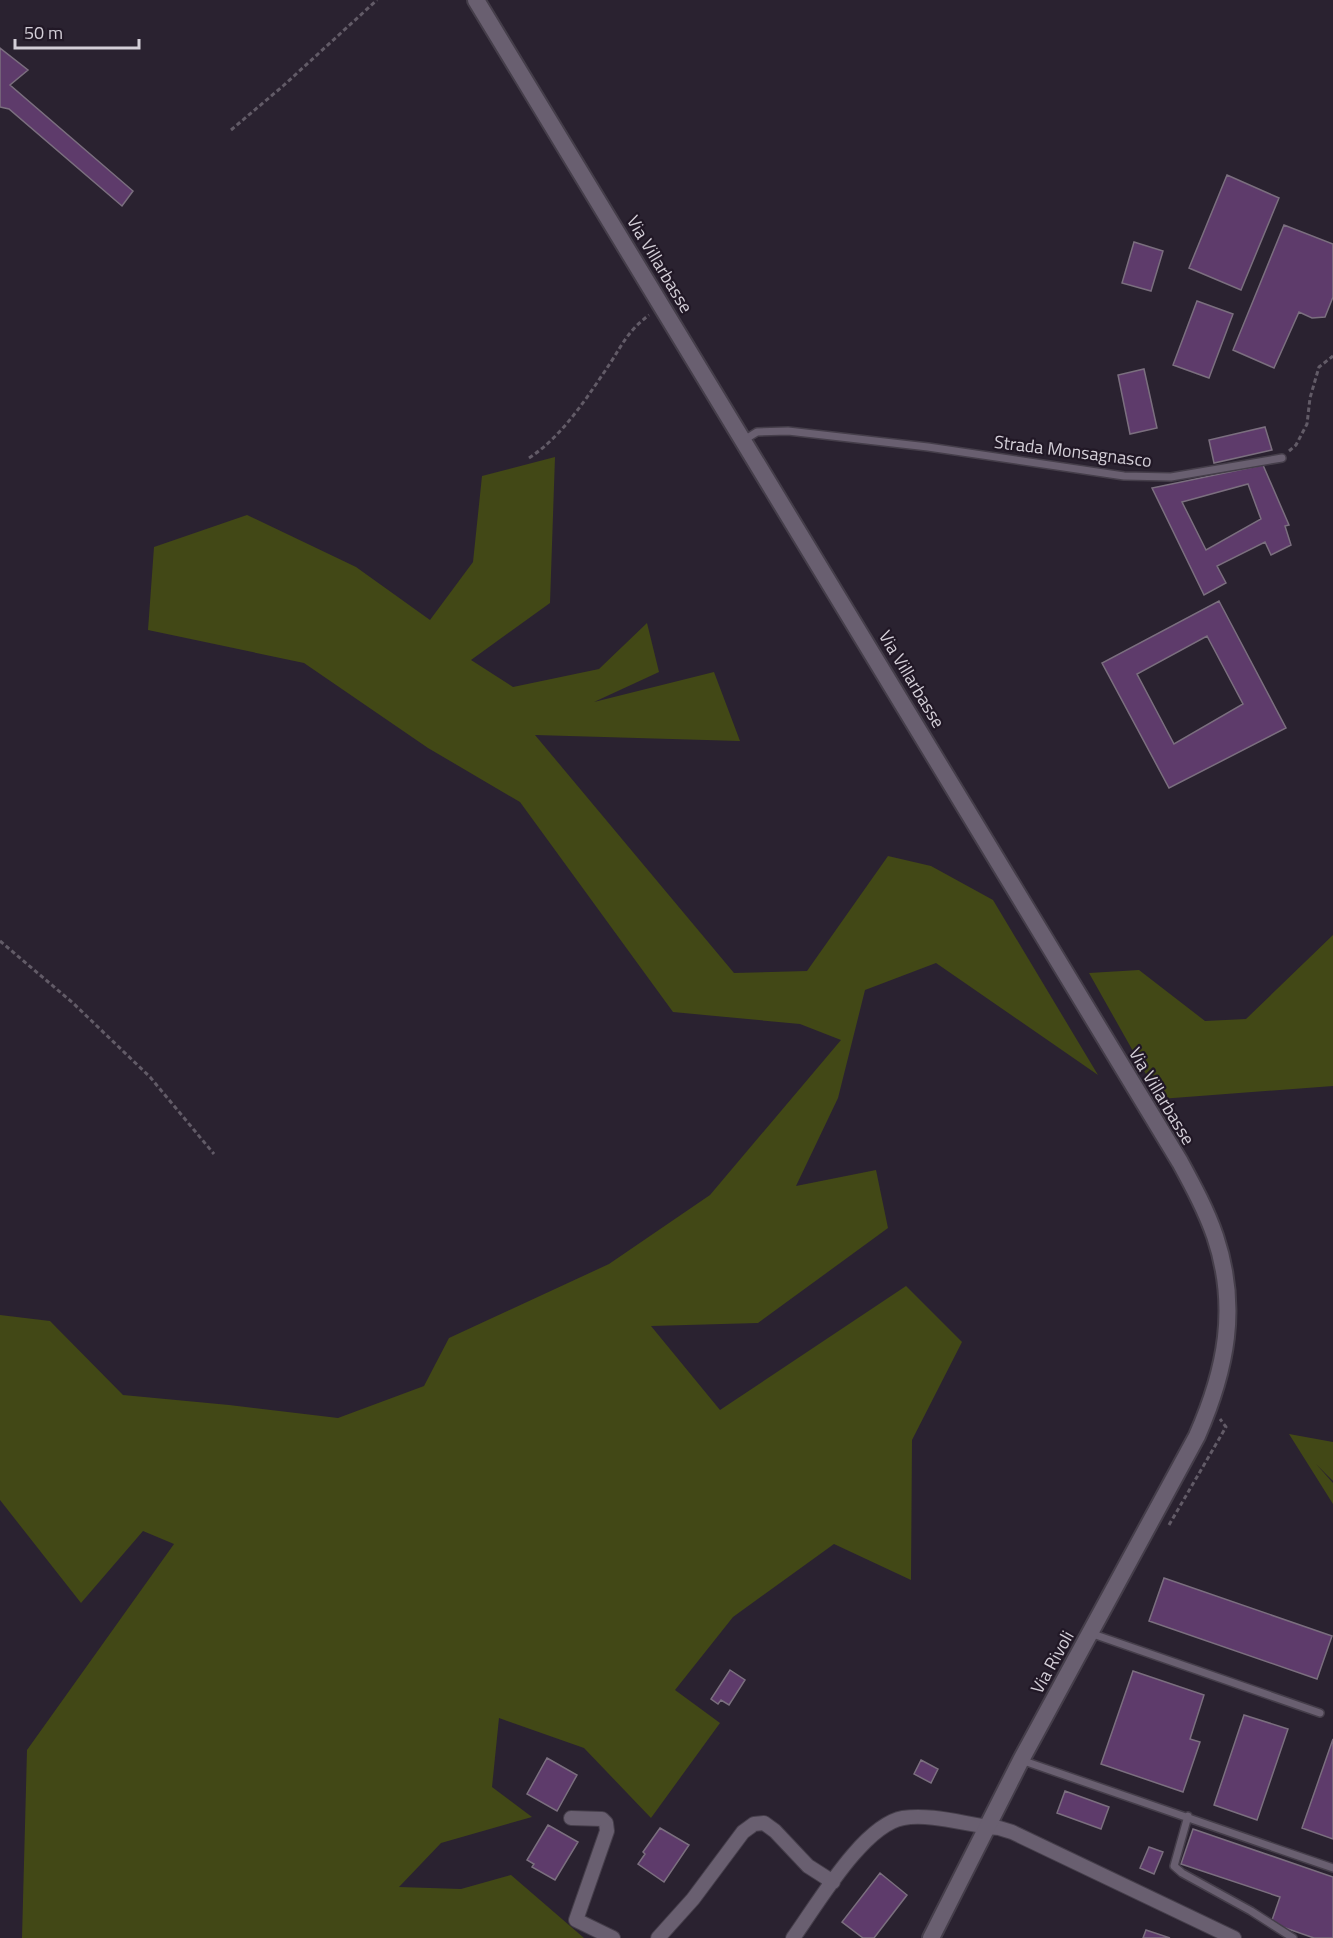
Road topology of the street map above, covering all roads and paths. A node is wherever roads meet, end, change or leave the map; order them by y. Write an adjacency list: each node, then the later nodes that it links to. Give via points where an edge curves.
1 (377, 0): 3 (path)
2 (476, 0): 4 (street, Via Villarbasse)
3 (231, 130)
4 (662, 306): 6 (street, Via Villarbasse); 7 (path, via 624,338 612,361 559,432)
5 (1333, 356): 8 (path, via 1319,367 1307,424 1296,445)
6 (744, 440): 8 (lane, Strada Monsagnasco, via 757,432 788,431 928,447 1124,477 1171,477); 11 (street, Via Villarbasse, via 1201,1201 1216,1237 1228,1314 1221,1373)
7 (529, 458)
8 (1282, 458)
9 (0, 941): 10 (path, via 73,1003 150,1077)
10 (214, 1154)
11 (1210, 1406): 12 (street, Via Rivoli)
12 (1090, 1633): 13 (lane); 14 (street, Via Rivoli)
13 (1320, 1713)
14 (1021, 1760): 15 (lane); 17 (street, Via Rivoli)
15 (1188, 1816): 18 (lane); 25 (lane, via 1174,1866)
16 (571, 1818): 20 (street, via 606,1822 607,1831 576,1920)
17 (986, 1827): 19 (street, via 921,1817 889,1822 851,1856); 23 (street, Via Rivoli); 24 (street, via 1012,1832)
18 (1333, 1868)
19 (833, 1882): 21 (street, via 808,1866 764,1823 753,1824); 22 (street)
20 (613, 1938)
21 (658, 1938)
22 (794, 1938)
23 (931, 1938)
24 (1234, 1938)
25 (1293, 1938)

